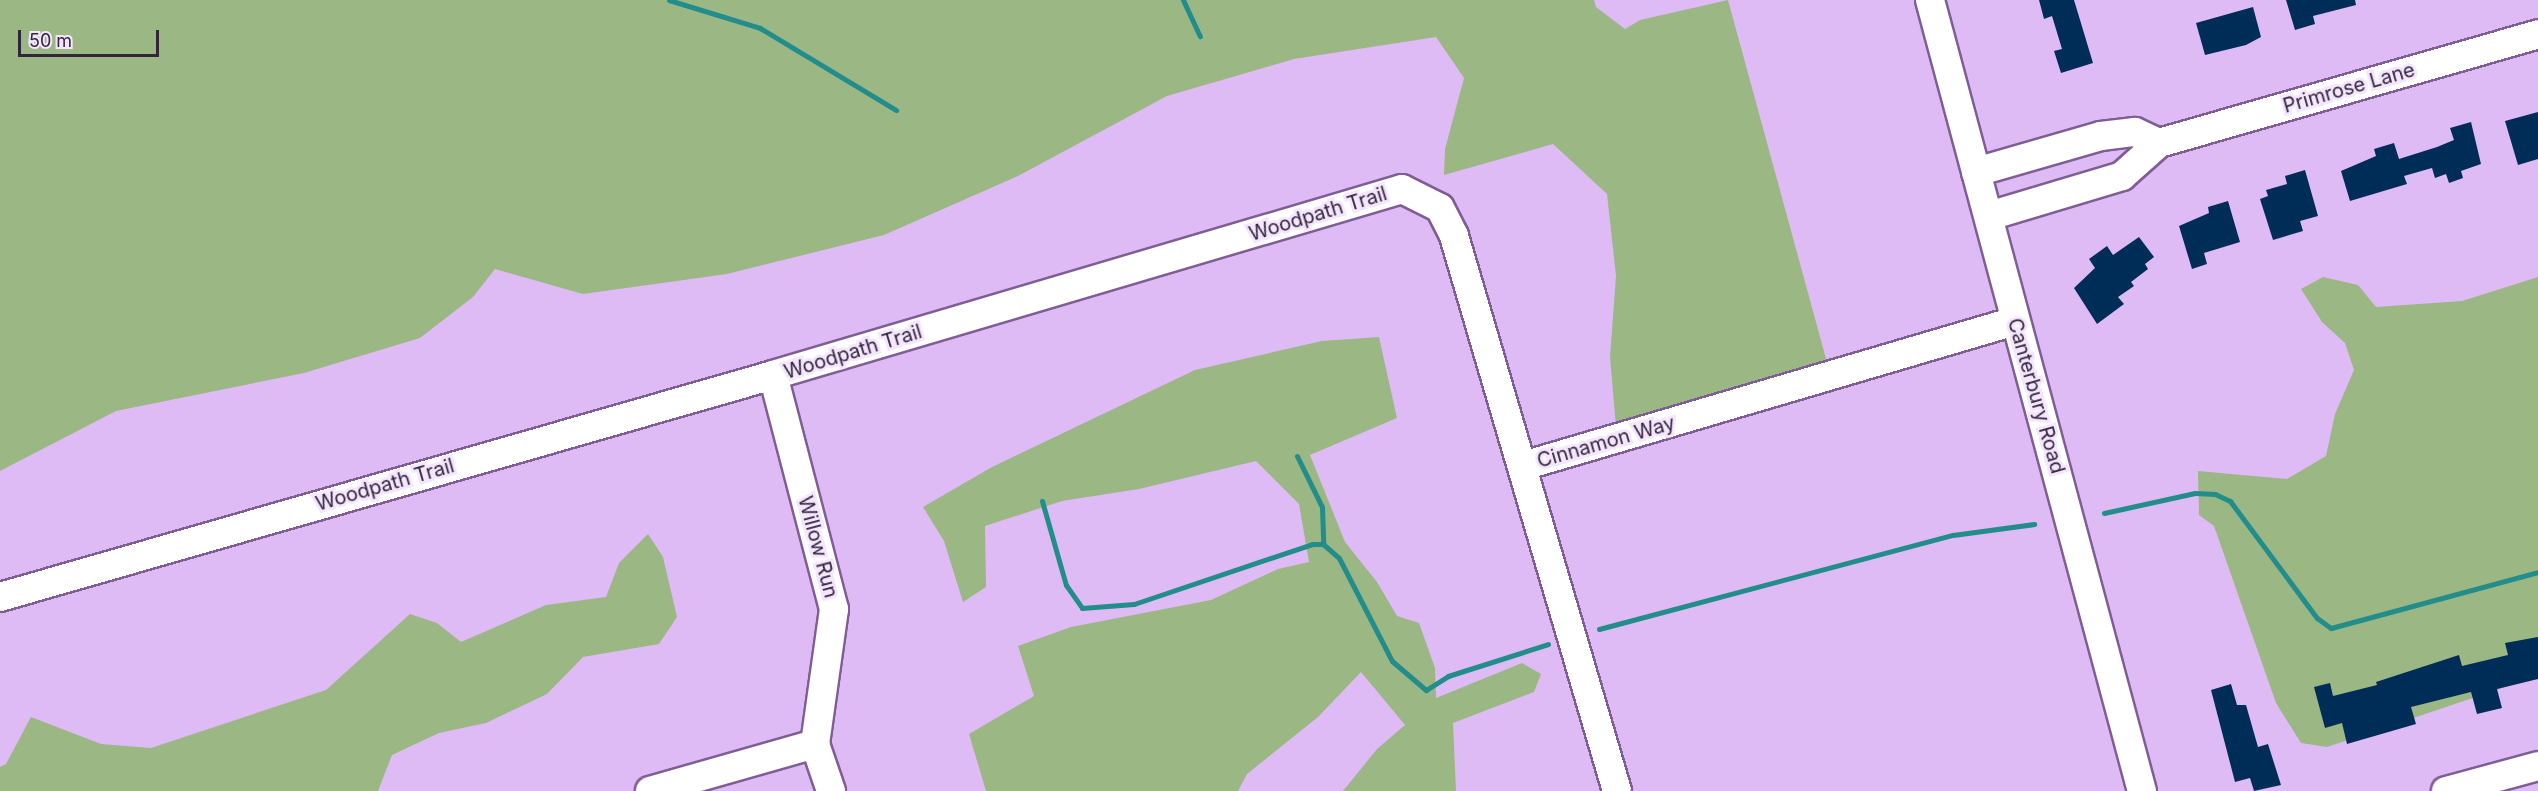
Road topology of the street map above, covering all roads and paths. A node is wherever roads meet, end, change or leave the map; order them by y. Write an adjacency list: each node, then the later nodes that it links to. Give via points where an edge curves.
1 (1930, 0): 4 (street, Canterbury Road)
2 (2538, 34): 3 (street, Primrose Lane)
3 (2159, 143): 4 (street, via 2135,132 2101,136); 5 (street, Primrose Lane, via 2122,176)
4 (1976, 172): 5 (street, Canterbury Road)
5 (1989, 216): 6 (street, Canterbury Road)
6 (2015, 321): 8 (street, Cinnamon Way); 15 (street, Canterbury Road)
7 (773, 375): 8 (street, Woodpath Trail, via 1402,189 1440,208 1454,236); 9 (street, Woodpath Trail); 10 (street, Willow Run, via 834,609)
8 (1523, 466): 14 (street, Cinnamon Way)
9 (0, 597)
10 (815, 744): 12 (street); 13 (street, Willow Run)
11 (2538, 766): 16 (street)
12 (650, 791)
13 (831, 791)
14 (1617, 791)
15 (2142, 791)
16 (2446, 791)

